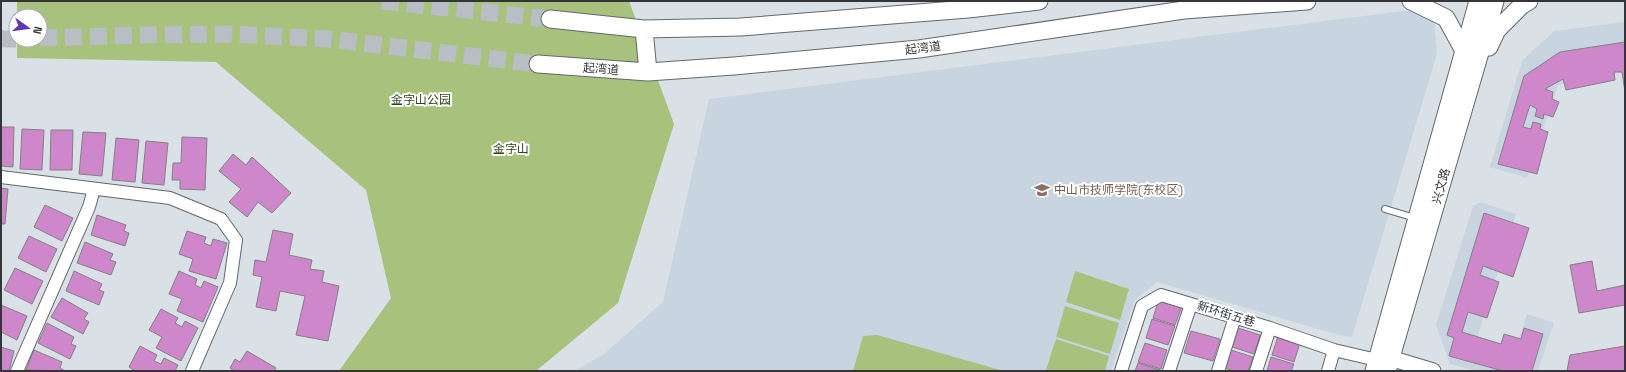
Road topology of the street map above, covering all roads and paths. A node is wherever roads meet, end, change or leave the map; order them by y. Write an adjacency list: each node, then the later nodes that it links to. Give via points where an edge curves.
1 (1039, 1): 8 (main road, via 968,9 740,26)
2 (1307, 1): 11 (main road, 起湾道, via 1184,10 918,49)
3 (1411, 1): 9 (main road, via 1446,18)
4 (1478, 1): 9 (main road, 兴文路)
5 (1495, 1): 9 (main road, 兴文路)
6 (1529, 1): 9 (main road, via 1497,30 1491,45)
7 (550, 19): 8 (main road)
8 (644, 29): 11 (main road)
9 (1471, 55): 15 (main road, 兴文路); 20 (main road, 兴文路)
10 (538, 64): 11 (main road, 起湾道)
11 (648, 72)
12 (1, 177): 13 (street)
13 (94, 189): 21 (street, via 89,207); 22 (street, via 170,198 221,219 236,240 230,283)
14 (1385, 209): 15 (lane)
15 (1417, 218): 20 (main road, 兴文路)
16 (1191, 304): 17 (street, 新环街五巷); 23 (street, 新环街五巷, via 1161,295 1142,306); 24 (street)
17 (1235, 317): 18 (street, 新环街五巷); 25 (street)
18 (1270, 328): 19 (street, 新环街五巷); 26 (street)
19 (1334, 350): 20 (street, 新环街五巷); 27 (street)
20 (1382, 363): 28 (street); 29 (street)
21 (17, 371)
22 (192, 371)
23 (1121, 371)
24 (1169, 371)
25 (1218, 371)
26 (1256, 371)
27 (1328, 371)
28 (1407, 371)
29 (1433, 371)

